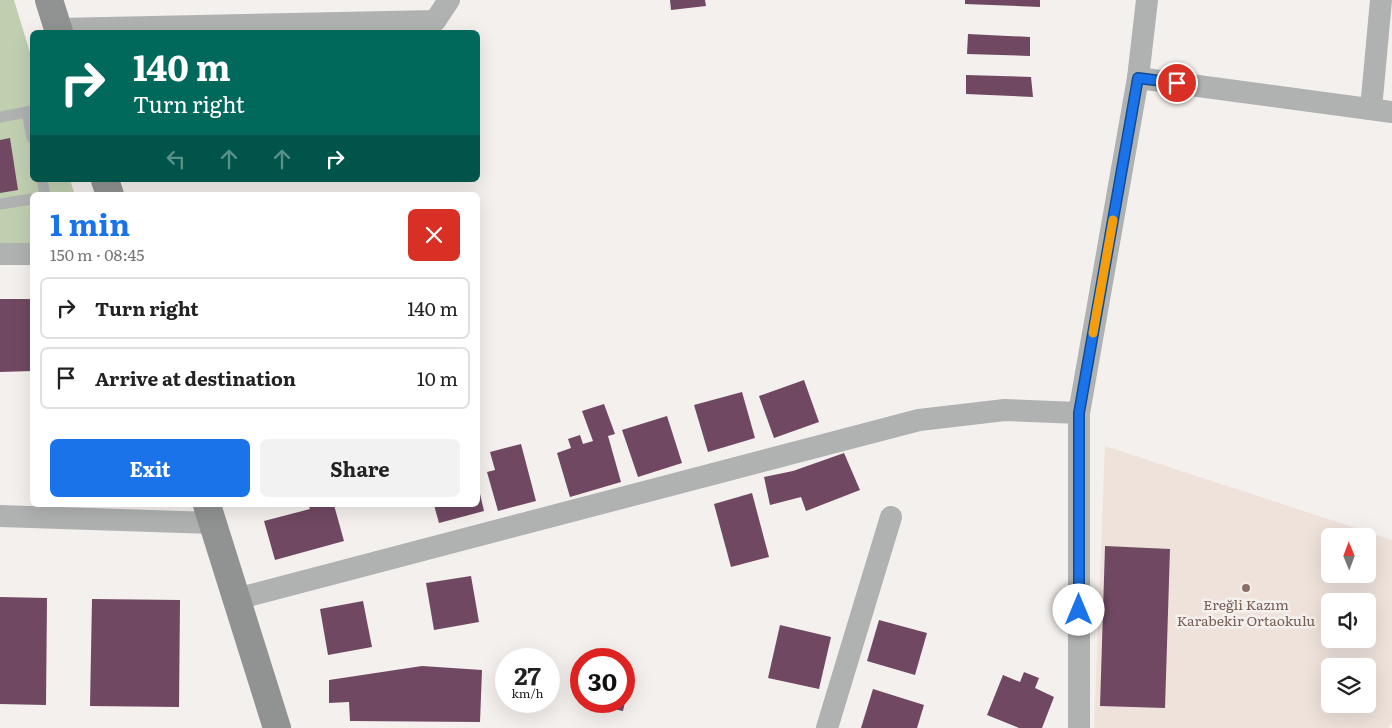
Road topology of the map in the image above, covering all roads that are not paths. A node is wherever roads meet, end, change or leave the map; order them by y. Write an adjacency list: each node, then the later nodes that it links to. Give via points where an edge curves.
1 (49, 0): 5 (street)
2 (449, 0): 5 (street, via 435,21)
3 (1147, 0): 6 (street)
4 (1381, 0): 7 (street)
5 (58, 30)
6 (1138, 78): 7 (street); 14 (street)
7 (1381, 110)
8 (30, 112): 9 (lane)
9 (0, 116)
10 (30, 199): 11 (lane)
11 (0, 204)
12 (0, 254): 13 (street)
13 (30, 254)
14 (1079, 413): 18 (street, via 1004,410 919,420); 21 (street)
15 (210, 514): 16 (street); 18 (street)
16 (0, 516)
17 (891, 517): 20 (street)
18 (236, 599): 19 (street)
19 (277, 728)
20 (827, 728)
21 (1080, 728)

